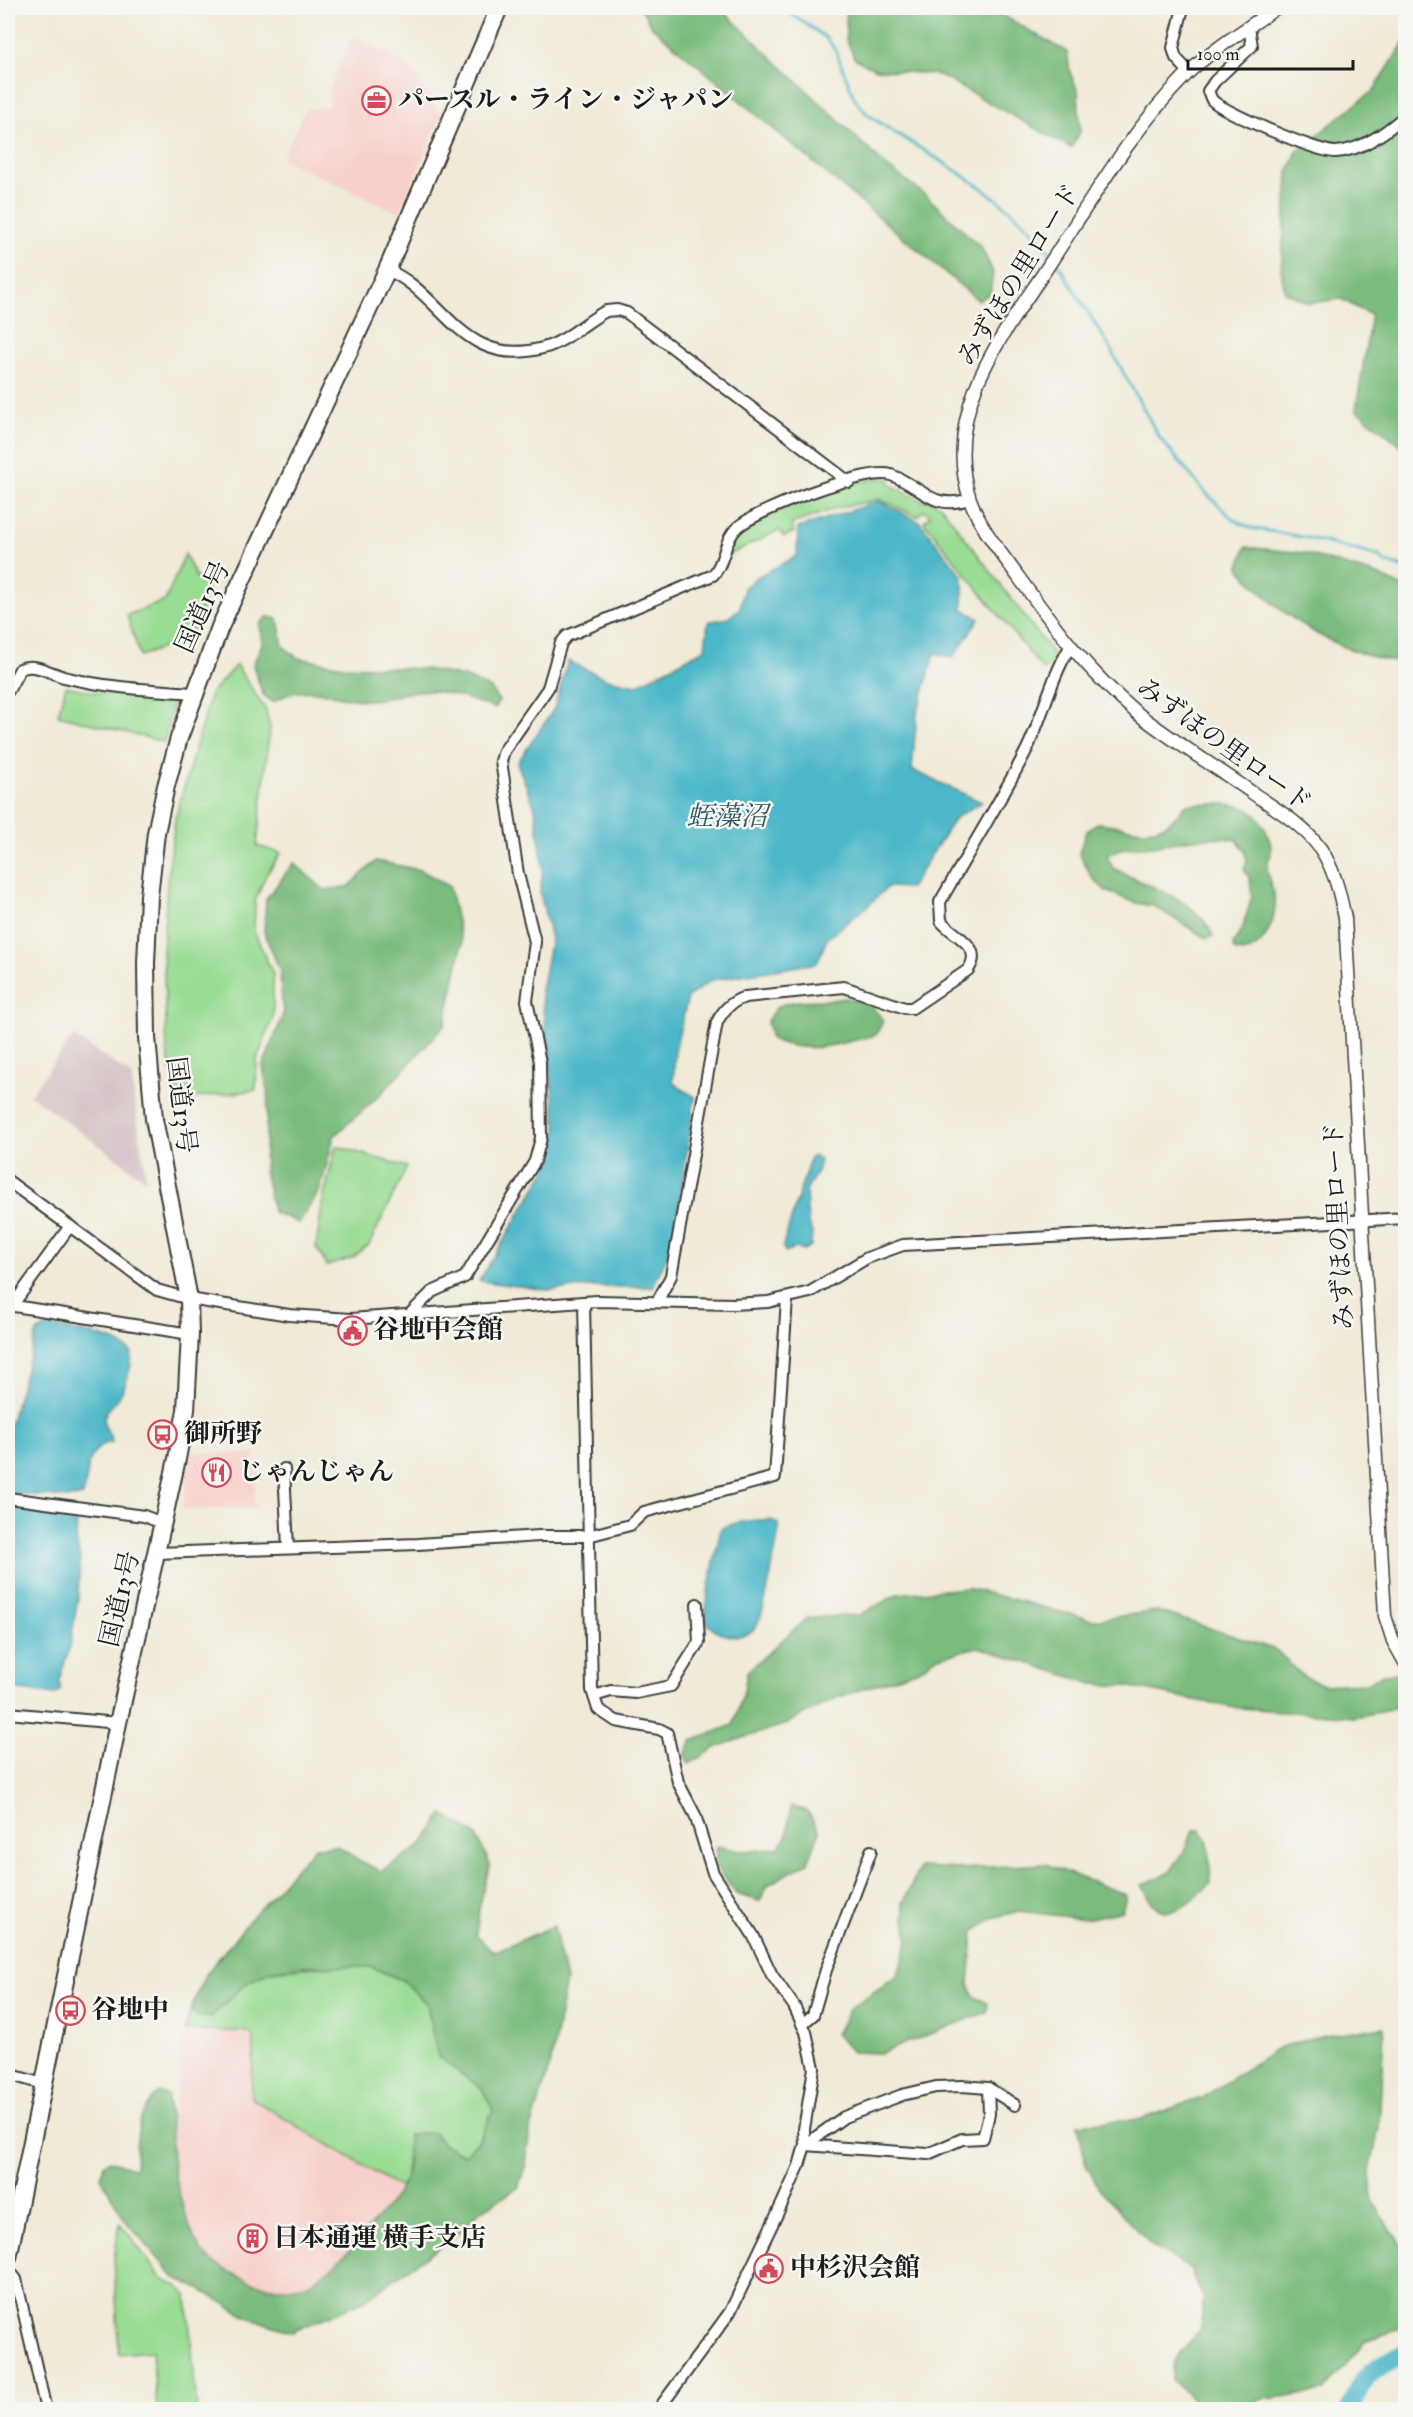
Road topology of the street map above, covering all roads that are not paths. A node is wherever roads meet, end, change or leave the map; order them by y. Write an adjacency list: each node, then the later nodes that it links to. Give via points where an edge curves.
1 (499, 8): 7 (highway, 国道13号)
2 (1183, 8): 5 (street, via 1173,48 1176,58)
3 (1276, 8): 4 (street, みずほの里ロード)
4 (1249, 27): 5 (street, みずほの里ロード); 6 (street, via 1252,46 1208,91 1212,100 1231,111 1303,144 1336,152 1371,142)
5 (1189, 72): 9 (street, みずほの里ロード, via 1140,128 981,373 968,406 964,434 964,469)
6 (1406, 115)
7 (387, 270): 8 (street, via 401,275 466,336 501,350 544,348 606,311 617,309 627,313); 12 (highway, 国道13号, via 220,627)
8 (849, 482): 9 (street, via 891,475 945,504); 22 (street, via 820,488 739,526 731,534 723,561 713,575 567,636 561,643 548,688 501,761 518,874 535,942 527,1001 540,1062 541,1138 535,1161 465,1277 432,1292)
9 (970, 499): 10 (street, みずほの里ロード, via 984,528)
10 (1070, 647): 15 (street, みずほの里ロード, via 1140,714 1300,827 1324,853 1338,882 1345,918); 20 (street, via 1027,749 940,902 941,921 971,947 974,962 968,970 912,1008 844,987 745,997 734,1000 724,1010 717,1022 671,1276)
11 (8, 692): 12 (street, via 20,669 31,666 106,686)
12 (195, 693): 17 (highway, 国道13号, via 156,833 147,963 149,1081)
13 (8, 1181): 16 (street)
14 (1406, 1218): 15 (street)
15 (1361, 1220): 18 (street, via 903,1245 867,1258 810,1292); 31 (street, みずほの里ロード, via 1385,1616)
16 (70, 1226): 17 (street, via 157,1290); 21 (street)
17 (189, 1299): 22 (street, via 289,1315 351,1319); 23 (highway, 国道13号)
18 (787, 1299): 20 (street, via 733,1304); 27 (street, via 775,1477 644,1512 630,1525)
19 (584, 1302): 20 (street); 22 (street); 27 (street)
20 (657, 1302)
21 (10, 1305): 23 (street)
22 (409, 1315)
23 (190, 1334): 26 (highway, 国道13号, via 186,1410)
24 (284, 1469): 28 (street)
25 (8, 1498): 26 (street, via 144,1516)
26 (162, 1523): 29 (highway, 国道13号)
27 (588, 1536): 28 (street); 32 (street)
28 (288, 1548): 29 (street)
29 (157, 1553): 34 (highway, 国道13号)
30 (697, 1604): 32 (street, via 699,1642 671,1686)
31 (1406, 1664)
32 (594, 1696): 36 (street, via 598,1709 616,1720 667,1733 678,1782 695,1815 712,1873 753,1935)
33 (8, 1713): 34 (street)
34 (118, 1723): 38 (highway, 国道13号)
35 (871, 1851): 36 (street, via 813,2015)
36 (802, 2024): 41 (street, via 814,2068)
37 (8, 2074): 38 (street)
38 (44, 2084): 42 (highway, 国道13号)
39 (988, 2088): 40 (street); 41 (street, via 936,2087 902,2095 844,2117); 41 (street, via 989,2114 983,2138 962,2139 928,2154)
40 (1015, 2104)
41 (805, 2145): 45 (street, via 730,2312)
42 (8, 2258)
43 (8, 2269): 44 (street, via 16,2278)
44 (46, 2409)
45 (658, 2409)

